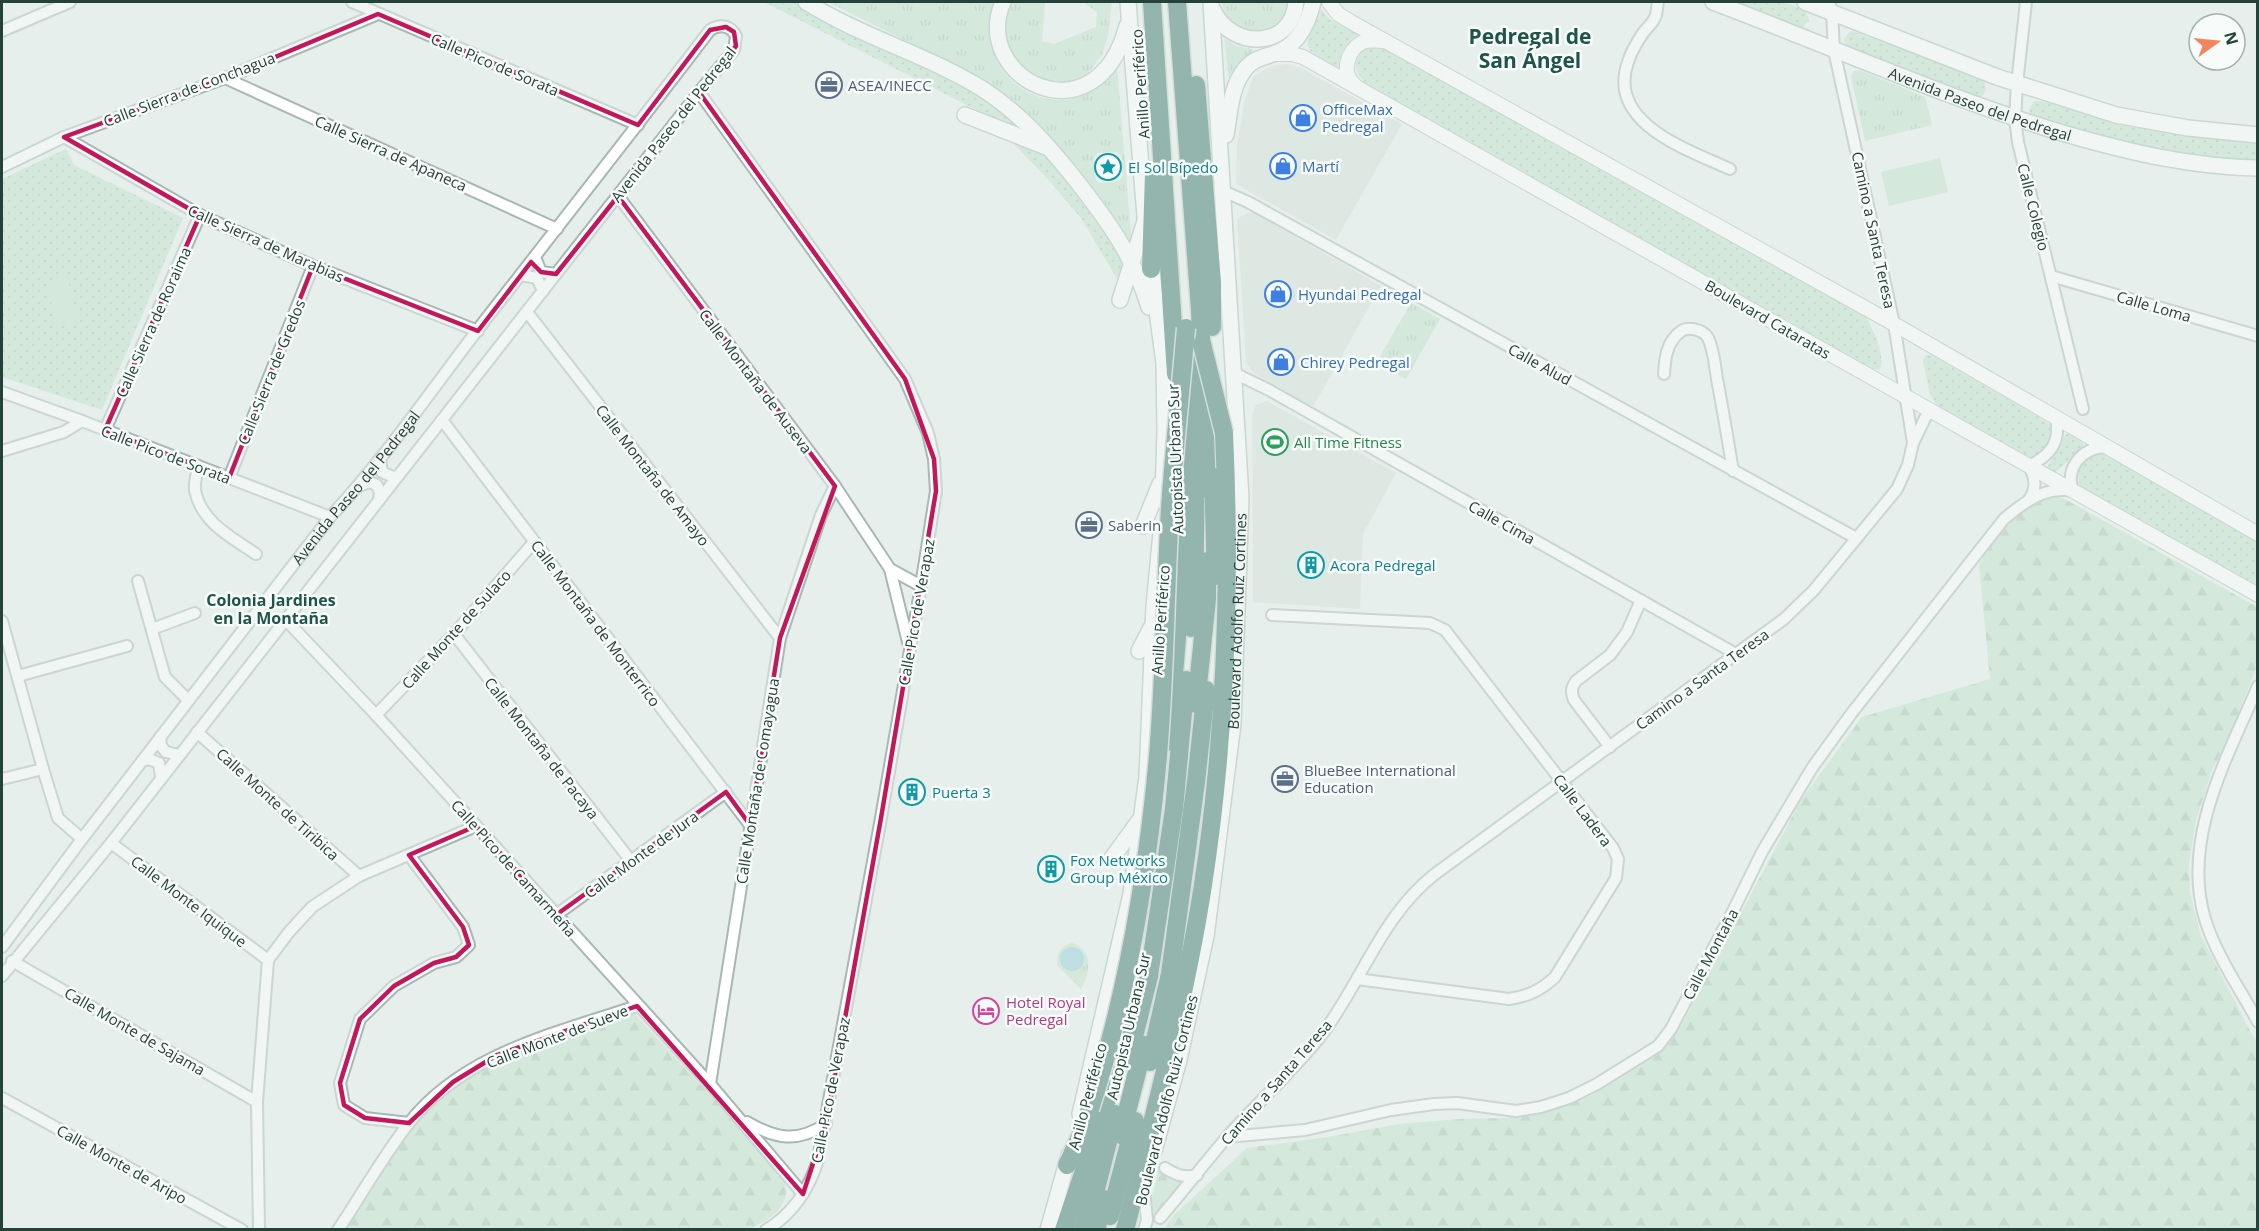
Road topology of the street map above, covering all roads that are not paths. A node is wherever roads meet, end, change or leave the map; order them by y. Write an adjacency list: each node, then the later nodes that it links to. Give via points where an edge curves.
1 (70, 2): 20 (street)
2 (352, 2): 19 (street, Calle Pico de Sorata)
3 (806, 2): 34 (main road, via 979,87 1022,119)
4 (1003, 2): 18 (main road, via 998,32 1005,57 1030,82 1052,90 1083,87 1104,74 1118,51)
5 (1152, 2): 24 (highway, Anillo Periférico)
6 (1161, 2): 55 (highway, Autopista Urbana Sur)
7 (1178, 2): 58 (highway, Autopista Urbana Sur)
8 (1189, 2): 165 (highway, via 1212,283 1216,591 1170,974)
9 (1296, 2): 16 (main road, via 1295,13 1283,31 1257,39 1230,32)
10 (1313, 2): 23 (main road, via 1298,38)
11 (1329, 2): 21 (street, via 1338,14)
12 (1658, 2): 38 (street, via 1656,15 1627,64 1627,99 1640,120 1663,136)
13 (1713, 2): 22 (main road, Avenida Paseo del Pedregal)
14 (1804, 2): 17 (main road, Avenida Paseo del Pedregal)
15 (2026, 2): 26 (street, Calle Colegio)
16 (1211, 5): 35 (main road, Boulevard Adolfo Ruiz Cortines)
17 (1830, 7): 22 (street, Camino a Santa Teresa); 26 (main road, Avenida Paseo del Pedregal)
18 (1129, 8): 42 (main road)
19 (378, 14): 25 (street, Calle Sierra de Conchagua); 31 (street, Calle Pico de Sorata)
20 (2, 31)
21 (1387, 41): 27 (street, via 1368,40 1358,44 1349,56 1346,69 1350,82); 54 (street)
22 (1834, 50): 30 (main road, Avenida Paseo del Pedregal); 54 (street, Camino a Santa Teresa)
23 (1275, 54): 27 (street, Boulevard Cataratas, via 1303,57); 35 (main road, via 1252,61 1236,85)
24 (1157, 63): 47 (highway); 143 (highway, Anillo Periférico, via 1183,516 1179,636 1153,856)
25 (225, 78): 33 (street, Calle Sierra de Conchagua); 43 (street, Calle Sierra de Apaneca)
26 (2017, 84): 30 (street, Calle Colegio); 32 (main road, Avenida Paseo del Pedregal, via 2116,115)
27 (1360, 89): 63 (street, Boulevard Cataratas)
28 (699, 92): 31 (street, Avenida Paseo del Pedregal, via 736,46 734,32 726,27 710,30); 40 (street, Avenida Paseo del Pedregal); 93 (street, Calle Pico de Verapaz, via 905,379 934,459 936,491)
29 (965, 115): 34 (main road)
30 (2015, 119): 37 (main road, Avenida Paseo del Pedregal, via 2135,152); 50 (street, Calle Colegio)
31 (638, 125): 43 (street, Avenida Paseo del Pedregal)
32 (2258, 135)
33 (64, 137): 36 (street, Calle Sierra de Conchagua); 41 (street, Calle Sierra de Marabias)
34 (1051, 149): 45 (main road, via 1110,224)
35 (1221, 162): 39 (main road, Boulevard Adolfo Ruiz Cortines)
36 (2, 167)
37 (2258, 168)
38 (1730, 169)
39 (1223, 191): 60 (main road, Boulevard Adolfo Ruiz Cortines); 76 (street, Calle Alud)
40 (618, 196): 48 (street, Avenida Paseo del Pedregal); 81 (street, Calle Montaña de Auseva)
41 (200, 215): 46 (street, Calle Sierra de Marabias); 69 (street, Calle Sierra de Roraima)
42 (1145, 221): 45 (main road); 47 (main road)
43 (557, 229): 44 (street, Avenida Paseo del Pedregal)
44 (535, 257): 48 (street, via 541,272); 49 (street, Avenida Paseo del Pedregal)
45 (1132, 263): 52 (main road); 59 (main road, via 1147,300)
46 (313, 266): 56 (street, Calle Sierra de Marabias); 79 (street, Calle Sierra de Gredos)
47 (1151, 269): 59 (main road)
48 (556, 274): 51 (street, Avenida Paseo del Pedregal)
49 (521, 275): 51 (street, via 537,278); 56 (street, Avenida Paseo del Pedregal)
50 (2051, 276): 57 (street, Calle Loma); 64 (street, Calle Colegio)
51 (543, 291): 53 (street, Avenida Paseo del Pedregal)
52 (1120, 300)
53 (527, 312): 67 (street, Avenida Paseo del Pedregal); 104 (street, Calle Montaña de Amayo)
54 (1894, 324): 63 (street, Camino a Santa Teresa); 66 (street)
55 (1186, 328): 151 (highway, bridge, via 1170,508 1157,767 1141,887 1108,1054); 163 (highway, Autopista Urbana Sur, bridge, via 1196,480 1195,573 1174,809 1149,976)
56 (478, 331): 73 (street, Avenida Paseo del Pedregal)
57 (2258, 336)
58 (1202, 344): 164 (highway, Autopista Urbana Sur, bridge, via 1208,458 1207,599 1183,825 1159,985); 166 (highway, bridge, via 1224,433 1227,491 1227,626 1221,738 1200,897 1170,1052)
59 (1164, 363): 77 (main road)
60 (1234, 373): 95 (street, Calle Cima); 154 (main road, Boulevard Adolfo Ruiz Cortines, via 1241,507 1233,724 1226,795 1206,936 1179,1060)
61 (1664, 374): 76 (street, via 1665,355 1681,331 1691,329 1708,338)
62 (2, 392): 68 (street, Calle Pico de Sorata)
63 (1906, 397): 65 (street, Boulevard Cataratas); 70 (street, Camino a Santa Teresa)
64 (2083, 409)
65 (1929, 410): 70 (street); 75 (street, Boulevard Cataratas)
66 (2056, 419): 71 (street); 75 (street, via 2058,434 2053,448)
67 (442, 420): 78 (street, Avenida Paseo del Pedregal); 89 (street, Calle Montaña de Monterrico)
68 (82, 421): 69 (street, Calle Pico de Sorata); 72 (street, via 64,432)
69 (105, 430): 74 (street, Calle Pico de Sorata)
70 (1913, 443): 88 (street, Camino a Santa Teresa, via 1897,489)
71 (2106, 447): 82 (street, via 2091,449 2074,463 2070,477); 87 (street)
72 (2, 451)
73 (380, 459): 78 (street, via 382,472); 80 (street, Avenida Paseo del Pedregal)
74 (198, 466): 79 (street, Calle Pico de Sorata); 90 (street, via 195,488 202,511 218,528)
75 (2029, 466): 82 (street, Boulevard Cataratas); 84 (street, via 2035,486)
76 (1733, 471): 88 (street, Calle Alud)
77 (1163, 475): 86 (main road); 100 (main road)
78 (398, 476): 83 (street, Avenida Paseo del Pedregal)
79 (229, 478): 85 (street, Calle Pico de Sorata)
80 (359, 486): 83 (street, via 377,484); 85 (street, Avenida Paseo del Pedregal)
81 (835, 486): 91 (street, Calle Montaña de Auseva); 104 (street, Calle Montaña de Comayagua, via 821,515)
82 (2073, 491): 84 (street, Calle Montaña, via 2049,491); 94 (street, Boulevard Cataratas)
83 (379, 500): 98 (street, Avenida Paseo del Pedregal)
84 (2028, 501): 150 (street, Calle Montaña, via 1994,530 1812,768 1767,842 1671,1029 1658,1046 1583,1092 1542,1107 1516,1111 1434,1104 1305,1130)
85 (330, 517): 111 (street, Avenida Paseo del Pedregal)
86 (1143, 526)
87 (2258, 534)
88 (1856, 538): 108 (street, Camino a Santa Teresa, via 1799,605)
89 (534, 542): 102 (street, Calle Monte de Sulaco); 122 (street, Calle Montaña de Monterrico)
90 (256, 554)
91 (890, 569): 93 (street, Calle Montaña de Auseva); 106 (street, Calle Montaña de Auseva)
92 (138, 580): 101 (street)
93 (921, 586): 106 (street, Calle Pico de Verapaz)
94 (2258, 596)
95 (1641, 600): 108 (street, Calle Cima); 115 (street, via 1627,632 1610,655 1572,686 1574,700)
96 (195, 613): 101 (street)
97 (1272, 615): 121 (street, Calle Ladera, via 1439,626 1450,634)
98 (285, 619): 112 (street, Calle Pico de Camarmeña); 113 (street, Avenida Paseo del Pedregal)
99 (2, 621): 103 (street)
100 (1153, 626): 107 (main road); 123 (main road)
101 (152, 629): 111 (street, via 165,677)
102 (454, 634): 112 (street, Calle Monte de Sulaco); 130 (street, Calle Montaña de Pacaya)
103 (4, 636): 109 (street)
104 (780, 638): 124 (street, Calle Montaña de Comayagua)
105 (127, 646): 109 (street)
106 (910, 647): 149 (street, Calle Pico de Verapaz)
107 (1139, 651)
108 (1736, 654): 115 (street, Camino a Santa Teresa)
109 (18, 676): 118 (street)
110 (2258, 686): 142 (street, via 2211,802 2198,864 2202,906 2210,933)
111 (188, 700): 114 (street, Avenida Paseo del Pedregal)
112 (376, 715): 125 (street, Calle Pico de Camarmeña)
113 (197, 732): 116 (street, Avenida Paseo del Pedregal); 131 (street, Calle Monte de Tiribica)
114 (160, 737): 116 (street, via 166,752); 117 (street, Avenida Paseo del Pedregal)
115 (1610, 747): 121 (street, Camino a Santa Teresa)
116 (179, 755): 119 (street, Avenida Paseo del Pedregal)
117 (142, 761): 119 (street, via 149,759 159,764); 126 (street, Avenida Paseo del Pedregal)
118 (43, 769): 120 (street); 126 (street, via 58,818)
119 (161, 777): 127 (street, Avenida Paseo del Pedregal)
120 (2, 779)
121 (1562, 782): 140 (street, Camino a Santa Teresa, via 1415,890 1394,916); 140 (street, Calle Ladera, via 1613,848 1619,867 1555,977 1541,990 1509,999)
122 (726, 792): 124 (street, Calle Montaña de Monterrico); 130 (street, Calle Monte de Jura)
123 (1141, 819): 129 (main road); 133 (main road)
124 (750, 825): 144 (street, Calle Montaña de Comayagua)
125 (476, 826): 128 (street); 135 (street, Calle Pico de Camarmeña)
126 (82, 839): 132 (street, Avenida Paseo del Pedregal)
127 (111, 843): 134 (street, Avenida Paseo del Pedregal); 137 (street, Calle Monte Iquique)
128 (409, 855): 131 (street); 148 (street, via 463,927 469,945 456,957 434,963 394,986 360,1019 340,1083 344,1105 365,1118)
129 (1112, 858)
130 (631, 861): 135 (street, Calle Monte de Jura)
131 (359, 876): 137 (street, via 312,907)
132 (48, 884): 134 (street, via 52,898); 136 (street, Avenida Paseo del Pedregal)
133 (1131, 894): 143 (highway); 151 (main road)
134 (63, 900): 138 (street, Avenida Paseo del Pedregal)
135 (556, 915): 141 (street, Calle Pico de Camarmeña)
136 (2, 948)
137 (268, 960): 146 (street)
138 (12, 961): 139 (street, Avenida Paseo del Pedregal); 146 (street, Calle Monte de Sajama)
139 (2, 976)
140 (1357, 979): 150 (street, Camino a Santa Teresa, via 1319,1037)
141 (637, 1006): 144 (street, Calle Pico de Camarmeña); 148 (street, Calle Monte de Sueve, via 497,1055 453,1082)
142 (2258, 1022)
143 (1115, 1069): 162 (highway, Anillo Periférico)
144 (710, 1084): 147 (street, Calle Pico de Camarmeña)
145 (2, 1098): 157 (street, Calle Monte de Aripo)
146 (257, 1102): 158 (street)
147 (741, 1119): 149 (street, Calle Pico de Camarmeña, via 782,1138 804,1135); 155 (street, Calle Pico de Camarmeña)
148 (409, 1123): 159 (street, Calle Monte de Sueve)
149 (826, 1124): 155 (street, Calle Pico de Verapaz, via 812,1179)
150 (1227, 1137): 153 (street, Camino a Santa Teresa)
151 (1067, 1165): 161 (main road)
152 (1165, 1168): 153 (street, via 1176,1175)
153 (1197, 1175): 156 (street, Camino a Santa Teresa)
154 (1144, 1190): 167 (main road, Boulevard Adolfo Ruiz Cortines); 168 (street)
155 (803, 1194): 160 (street, Calle Pico de Verapaz)
156 (1160, 1218)
157 (242, 1230)
158 (259, 1230)
159 (338, 1230)
160 (766, 1230)
161 (1048, 1230)
162 (1064, 1230)
163 (1083, 1230)
164 (1096, 1230)
165 (1106, 1230)
166 (1125, 1230)
167 (1132, 1230)
168 (1144, 1230)

